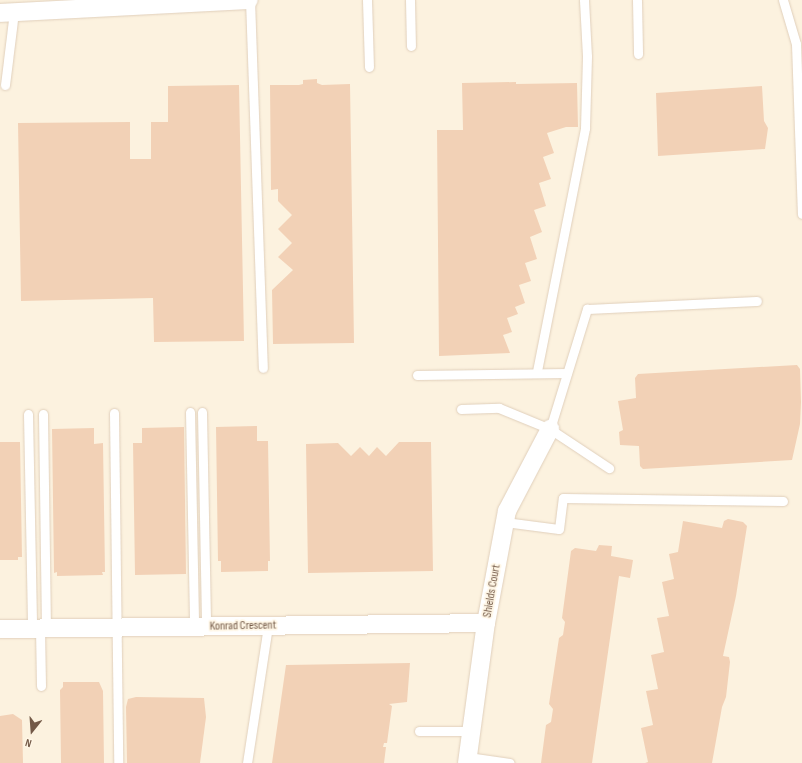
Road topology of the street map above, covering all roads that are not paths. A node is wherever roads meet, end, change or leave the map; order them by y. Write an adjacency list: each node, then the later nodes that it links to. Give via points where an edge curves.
1 (250, 0): 7 (street); 16 (lane)
2 (367, 0): 12 (lane)
3 (410, 0): 10 (lane)
4 (584, 0): 17 (lane, via 587,56 585,128)
5 (637, 0): 11 (lane)
6 (783, 0): 14 (lane, via 796,44)
7 (148, 3): 8 (street)
8 (83, 4): 9 (street)
9 (7, 12): 13 (lane)
10 (410, 46)
11 (638, 54)
12 (369, 67)
13 (5, 85)
14 (802, 214)
15 (757, 301): 18 (lane, via 587,309)
16 (263, 368)
17 (537, 371): 18 (lane); 19 (lane)
18 (567, 373): 26 (lane)
19 (417, 375)
20 (461, 409): 26 (lane, via 499,408)
21 (190, 412): 31 (lane)
22 (202, 412): 31 (lane)
23 (114, 413): 34 (lane)
24 (28, 414): 33 (lane)
25 (43, 414): 33 (lane)
26 (550, 429): 27 (lane); 29 (street, Shields Court, via 507,511)
27 (609, 468)
28 (783, 501): 29 (lane, via 563,498 559,529)
29 (505, 522): 30 (street, Shields Court)
30 (486, 623): 32 (street, Konrad Crescent); 38 (street, Shields Court)
31 (200, 626): 32 (street, Konrad Crescent); 34 (street, Konrad Crescent)
32 (268, 626): 41 (lane)
33 (39, 628): 34 (street, Konrad Crescent); 35 (street, Konrad Crescent); 36 (lane)
34 (118, 628): 40 (lane)
35 (0, 629)
36 (42, 686)
37 (419, 731): 38 (lane)
38 (471, 731): 39 (street, Shields Court)
39 (467, 760): 42 (lane)
40 (118, 763)
41 (247, 763)
42 (510, 763)

